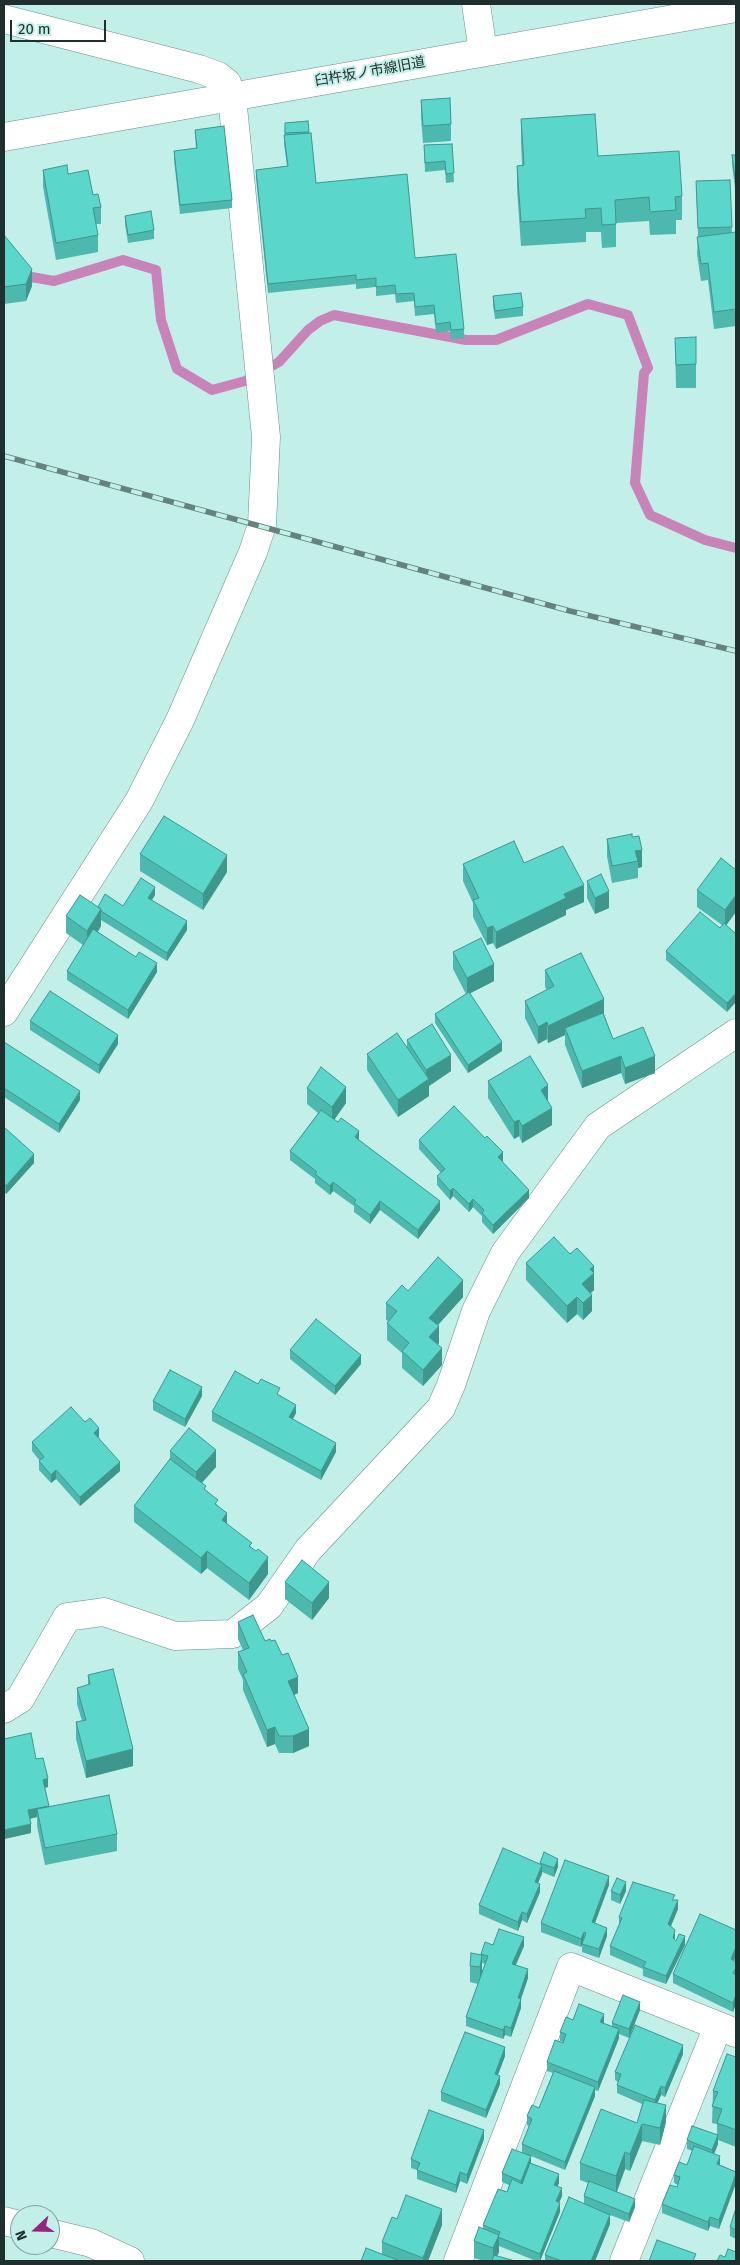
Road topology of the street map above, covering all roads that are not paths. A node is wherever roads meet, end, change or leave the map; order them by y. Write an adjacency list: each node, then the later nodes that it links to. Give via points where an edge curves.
1 (736, 8): 4 (street, 臼杵坂ノ市線旧道)
2 (478, 13): 4 (street)
3 (4, 19): 5 (street, via 199,69 227,83)
4 (483, 52): 5 (street, 臼杵坂ノ市線旧道)
5 (232, 97): 6 (street, 臼杵坂ノ市線旧道); 7 (street, via 266,437 262,525 180,720 139,801)
6 (4, 138)
7 (4, 1012)
8 (736, 1033): 9 (street, via 598,1126 505,1253 476,1311 441,1408 308,1550 269,1606 234,1634 175,1636 104,1612 67,1617 20,1699)
9 (4, 1709)
10 (727, 2029): 13 (street, via 571,1966); 14 (street)
11 (60, 2235): 12 (street, via 91,2243)
12 (130, 2261)
13 (458, 2261)
14 (624, 2261)

